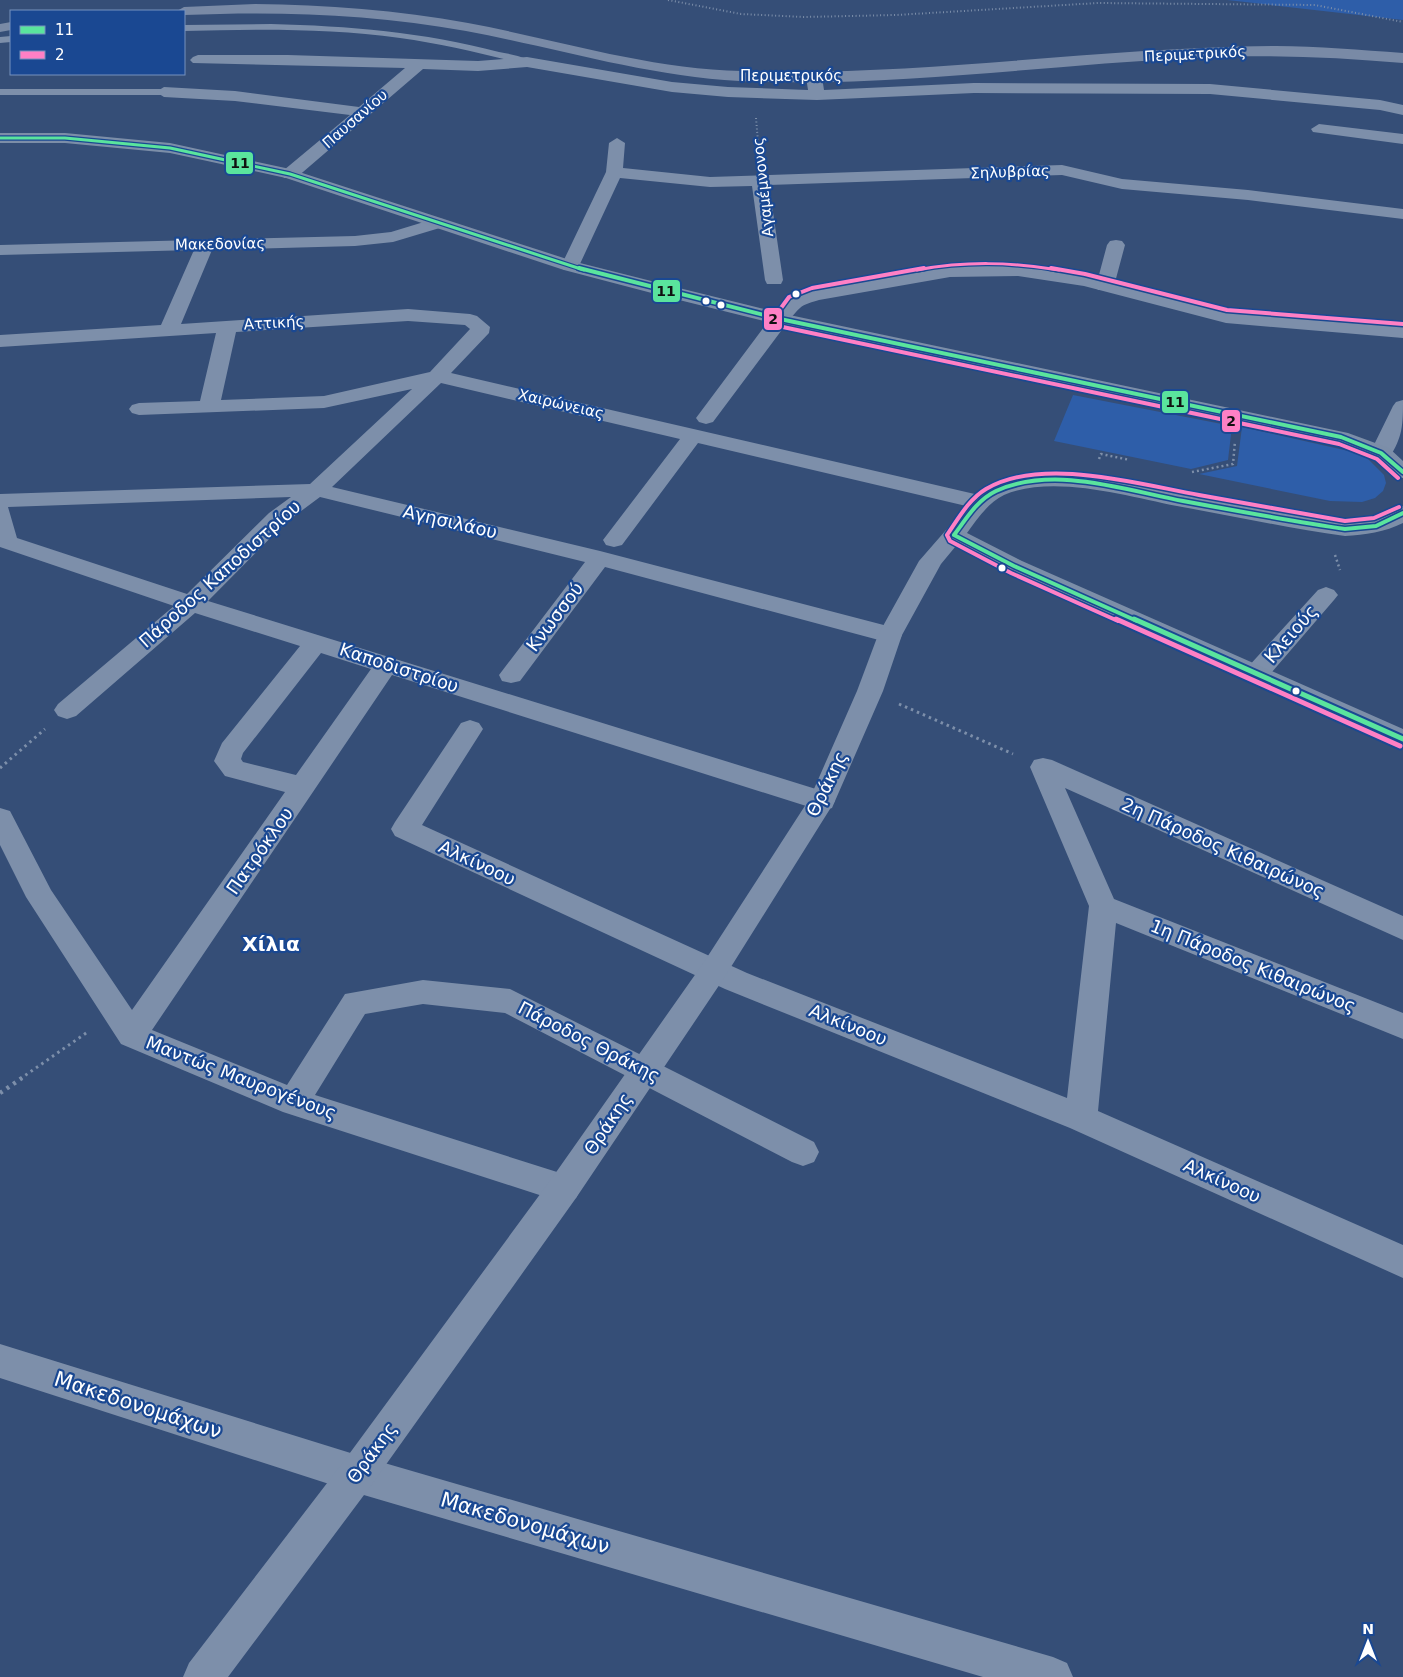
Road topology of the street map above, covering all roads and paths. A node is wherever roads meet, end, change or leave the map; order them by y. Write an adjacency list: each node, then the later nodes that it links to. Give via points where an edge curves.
1 (668, 0): 3 (path, via 741,14 804,17 1098,3 1315,5)
2 (185, 12): 9 (main road, Περιμετρικός, via 259,8 363,13 466,28 672,70 738,76)
3 (1403, 22)
4 (185, 28): 7 (lane, via 256,25 396,33 477,48)
5 (1403, 58): 9 (main road, Περιμετρικός, via 1262,51 1166,54 946,71)
6 (198, 60): 8 (street)
7 (527, 62): 8 (street, via 478,66); 12 (street, via 672,87)
8 (419, 64): 15 (street, Παυσανίου)
9 (814, 77): 13 (street)
10 (0, 92): 11 (lane)
11 (164, 92): 15 (street, via 235,96)
12 (755, 94): 13 (street); 22 (path, Αγαμέμνονος)
13 (817, 95): 14 (street, via 974,88 1210,89)
14 (1403, 110)
15 (364, 112): 21 (street, Παυσανίου)
16 (1319, 129): 18 (street)
17 (0, 138): 21 (main road, via 65,138 160,147)
18 (1403, 139)
19 (617, 143): 20 (street)
20 (614, 172): 22 (street, Σηλυβρίας, via 710,182); 28 (street)
21 (290, 174): 24 (main road)
22 (760, 182): 23 (street, Σηλυβρίας, via 1062,170 1122,184); 29 (street, Αγαμέμνονος)
23 (1403, 214)
24 (437, 222): 25 (street, Μακεδονίας, via 393,237 354,241); 28 (main road)
25 (206, 244): 27 (street, Μακεδονίας); 33 (street)
26 (1116, 245): 30 (street)
27 (0, 250)
28 (570, 266): 31 (main road)
29 (774, 280)
30 (1105, 286): 31 (street, Κνωσσού, via 1018,270 950,271 814,296 794,304); 34 (street, Κνωσσού, via 1226,318)
31 (780, 319): 40 (main road); 41 (street, Κνωσσού)
32 (228, 325): 33 (street, Αττικής); 36 (street, Αττικής, via 408,315 478,323 479,332); 38 (street)
33 (170, 329): 35 (street, Αττικής)
34 (1403, 332)
35 (0, 341)
36 (437, 376): 38 (street, Χαιρώνειας, via 372,394 324,402); 41 (street, Χαιρώνειας); 47 (street, Πάροδος Καποδιστρίου)
37 (1403, 406): 42 (street)
38 (210, 407): 39 (street, Χαιρώνειας)
39 (139, 409)
40 (1239, 414): 42 (main road, via 1341,437); 44 (path, via 1233,464)
41 (700, 426): 49 (street, Χαιρώνειας); 54 (street, Κνωσσού)
42 (1381, 453): 45 (main road)
43 (1138, 461): 46 (path, via 1101,454)
44 (1192, 472)
45 (1403, 472)
46 (1088, 483): 49 (main road, via 1067,481 1016,485 996,491); 52 (main road)
47 (316, 490): 48 (street, Αγησιλάου); 54 (street, Αγησιλάου); 56 (street, Πάροδος Καποδιστρίου, via 277,518)
48 (0, 501)
49 (979, 502): 53 (main road)
50 (0, 512): 56 (street, Καποδιστρίου, via 7,542)
51 (1402, 514): 52 (main road, via 1392,521 1371,527 1345,529)
52 (1324, 526): 55 (path, via 1342,574)
53 (954, 535): 57 (street, Θράκης, via 931,561); 60 (main road, via 1023,570)
54 (607, 549): 57 (street, Αγησιλάου); 61 (street, Κνωσσού)
55 (1326, 595): 60 (street, Κλειούς)
56 (191, 604): 58 (street, Καποδιστρίου); 63 (street, Πάροδος Καποδιστρίου)
57 (890, 635): 62 (street, Θράκης)
58 (317, 642): 59 (street, Καποδιστρίου); 68 (street, via 231,750 227,761 234,769)
59 (386, 665): 68 (street, Πατρόκλου); 69 (street, Καποδιστρίου)
60 (1256, 674): 65 (main road)
61 (511, 675)
62 (870, 691): 66 (path); 69 (street, Θράκης)
63 (67, 710): 67 (path)
64 (470, 728): 73 (street, Αλκίνοου, via 406,829)
65 (1403, 739)
66 (1043, 767): 71 (street); 72 (street, 2η Πάροδος Κιθαιρώνος)
67 (0, 768)
68 (304, 787): 74 (street, Πατρόκλου)
69 (822, 801): 73 (street, Θράκης)
70 (0, 818): 74 (street, via 40,897)
71 (1103, 906): 75 (street, 1η Πάροδος Κιθαιρώνος); 79 (street)
72 (1403, 929)
73 (714, 970): 76 (street, Θράκης); 79 (street, Αλκίνοου)
74 (124, 1024): 77 (path); 78 (street, Μαντώς Μαυρογένους)
75 (1403, 1026)
76 (644, 1070): 78 (street, Πάροδος Θράκης, via 510,1001 423,992 356,1003); 80 (street, Πάροδος Θράκης); 81 (street, Θράκης)
77 (0, 1093)
78 (294, 1102): 81 (street, Μαντώς Μαυρογένους)
79 (1081, 1118): 82 (street, Αλκίνοου)
80 (803, 1152)
81 (564, 1188): 84 (street, Θράκης)
82 (1403, 1262)
83 (0, 1361): 84 (street, Μακεδονομάχων)
84 (357, 1474): 85 (street, Θράκης); 86 (street, Μακεδονομάχων)
85 (203, 1677)
86 (1053, 1677)

